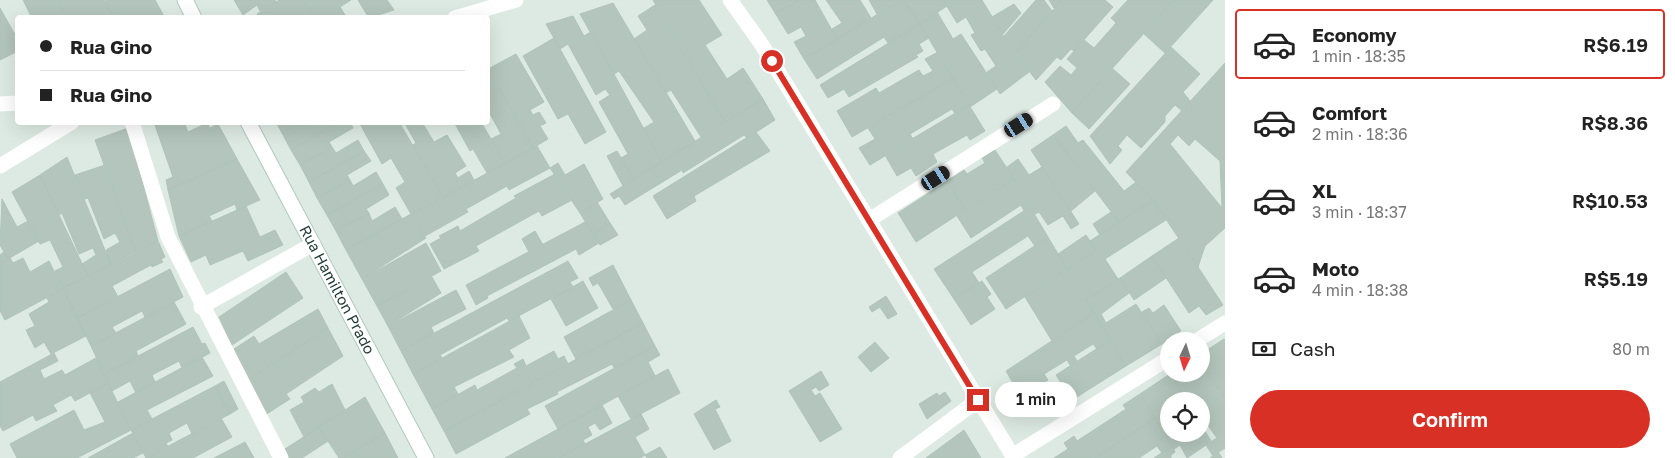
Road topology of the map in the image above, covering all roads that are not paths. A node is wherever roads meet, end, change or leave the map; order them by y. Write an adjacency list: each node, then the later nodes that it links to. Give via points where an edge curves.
1 (185, 0): 4 (street)
2 (516, 0): 5 (street)
3 (730, 0): 13 (street, via 762,45)
4 (192, 15)
5 (465, 15)
6 (15, 103): 7 (street)
7 (0, 104)
8 (1052, 104): 13 (street)
9 (67, 125): 12 (street)
10 (133, 125): 15 (street, via 168,237)
11 (250, 125): 14 (street, Rua Hamilton Prado)
12 (0, 166)
13 (869, 220): 19 (street)
14 (313, 244): 15 (street); 22 (street, Rua Hamilton Prado)
15 (202, 307): 21 (street)
16 (1225, 323): 17 (street)
17 (1210, 332)
18 (1160, 364): 20 (street)
19 (978, 400): 20 (street); 23 (street)
20 (1013, 457)
21 (281, 458)
22 (426, 458)
23 (900, 458)

